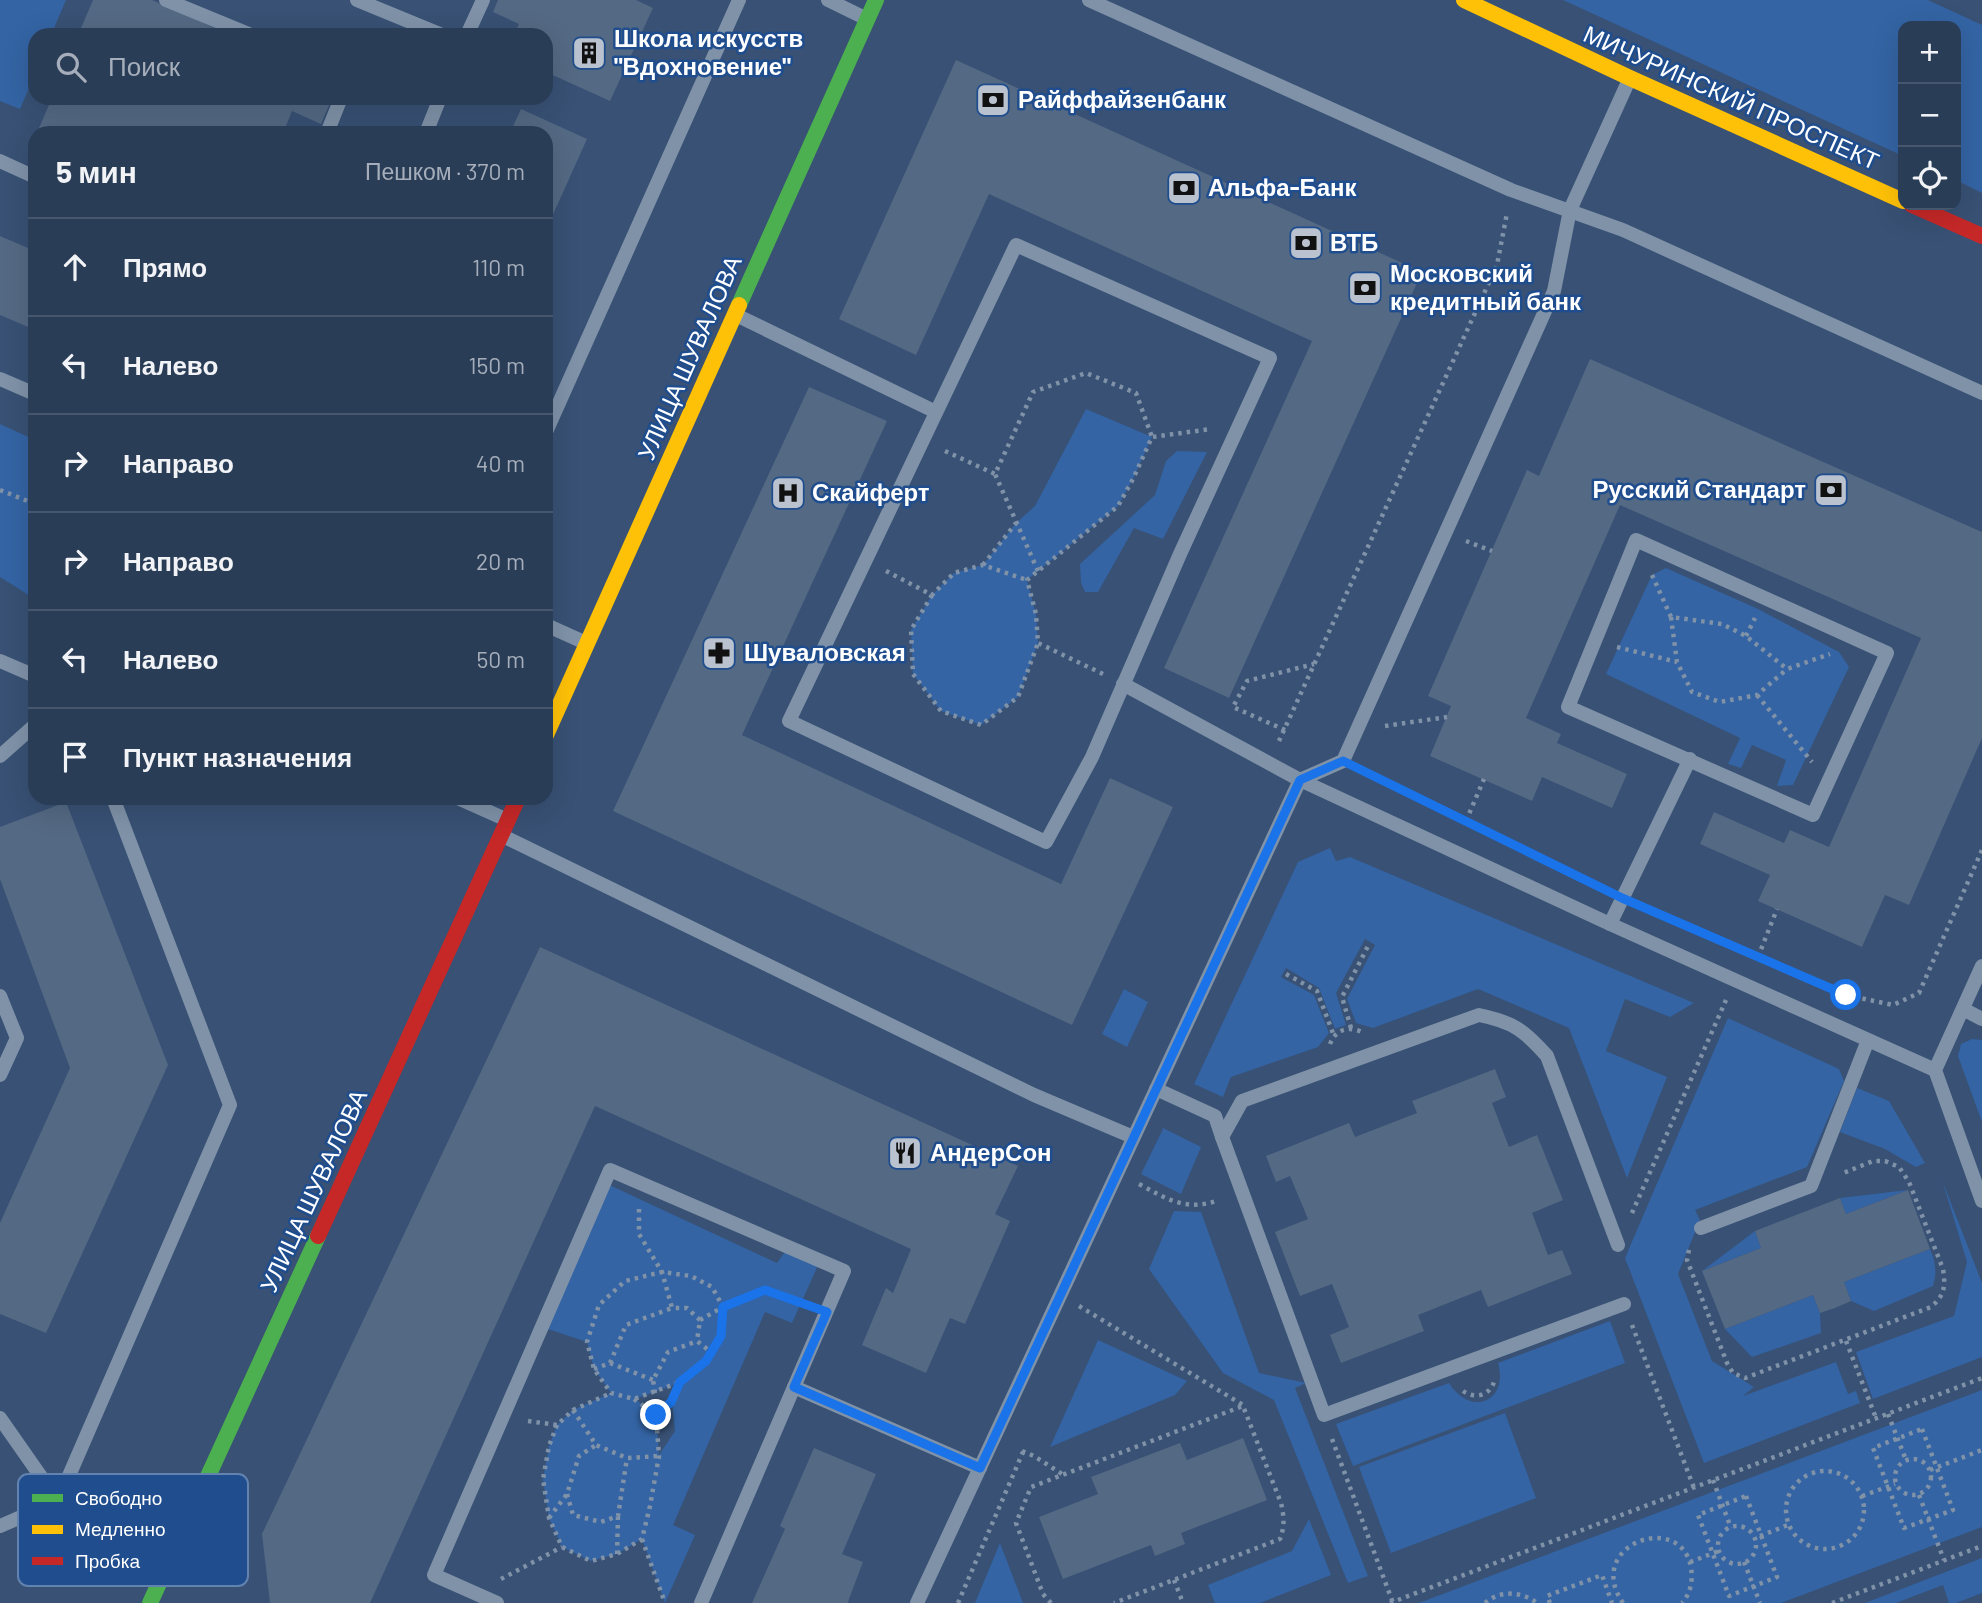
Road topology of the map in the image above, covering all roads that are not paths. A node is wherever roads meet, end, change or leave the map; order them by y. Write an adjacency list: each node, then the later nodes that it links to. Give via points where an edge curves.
1 (166, 0): 10 (lane)
2 (357, 0): 11 (lane)
3 (483, 0): 12 (lane)
4 (739, 0): 29 (lane)
5 (828, 0): 9 (lane)
6 (876, 0): 9 (street, УЛИЦА ШУВАЛОВА)
7 (1089, 0): 21 (lane, via 1511,190)
8 (1464, 0): 13 (street, МИЧУРИНСКИЙ ПРОСПЕКТ)
9 (867, 19): 24 (street, УЛИЦА ШУВАЛОВА)
10 (234, 28)
11 (425, 28)
12 (470, 28)
13 (1630, 78): 20 (street, МИЧУРИНСКИЙ ПРОСПЕКТ); 21 (lane)
14 (338, 105): 16 (lane)
15 (437, 105): 17 (lane)
16 (330, 126)
17 (429, 126)
18 (0, 161): 19 (lane)
19 (28, 174)
20 (1898, 199)
21 (1570, 210): 27 (lane); 39 (lane, via 1554,291 1343,761)
22 (1923, 210): 23 (street)
23 (1982, 236)
24 (735, 314): 28 (lane); 31 (street, УЛИЦА ШУВАЛОВА)
25 (0, 379): 26 (lane)
26 (28, 391)
27 (1982, 393)
28 (936, 412): 34 (lane, via 789,721 1046,842 1092,757); 34 (lane, via 1016,245 1270,358)
29 (553, 416)
30 (553, 628): 31 (lane)
31 (587, 643): 35 (street, УЛИЦА ШУВАЛОВА)
32 (0, 661): 33 (lane)
33 (28, 673)
34 (1123, 684): 39 (lane)
35 (553, 719)
36 (28, 731): 37 (lane)
37 (0, 756)
38 (1690, 759): 38 (lane, via 1568,707 1636,540 1887,653 1813,815); 44 (lane)
39 (1300, 780): 44 (lane); 52 (lane)
40 (116, 805): 63 (lane, via 230,1105)
41 (469, 805): 43 (lane)
42 (515, 805): 43 (street, УЛИЦА ШУВАЛОВА)
43 (505, 827): 53 (lane, via 1034,1095); 64 (street, УЛИЦА ШУВАЛОВА)
44 (1610, 924): 49 (lane)
45 (1982, 966): 47 (lane)
46 (0, 996): 51 (lane, via 17,1038)
47 (1963, 1009): 48 (lane); 50 (lane)
48 (1982, 1019)
49 (1868, 1040): 50 (lane); 56 (lane, via 1811,1186)
50 (1935, 1070): 55 (lane)
51 (0, 1075)
52 (1156, 1089): 53 (lane); 54 (lane, via 1215,1116)
53 (1133, 1137): 61 (lane)
54 (1222, 1137): 57 (lane, via 1242,1101 1479,1015 1502,1020 1528,1034 1547,1056); 58 (lane, via 1324,1415)
55 (1982, 1201)
56 (1701, 1228)
57 (1618, 1245)
58 (1624, 1304)
59 (794, 1387): 61 (lane); 69 (lane, via 844,1272 610,1170 434,1575); 70 (lane)
60 (0, 1418): 62 (lane)
61 (980, 1468): 71 (lane)
62 (39, 1474)
63 (70, 1474)
64 (209, 1474)
65 (18, 1518): 66 (lane)
66 (0, 1526)
67 (158, 1586): 68 (street, УЛИЦА ШУВАЛОВА)
68 (150, 1603)
69 (497, 1603)
70 (701, 1603)
71 (917, 1603)

